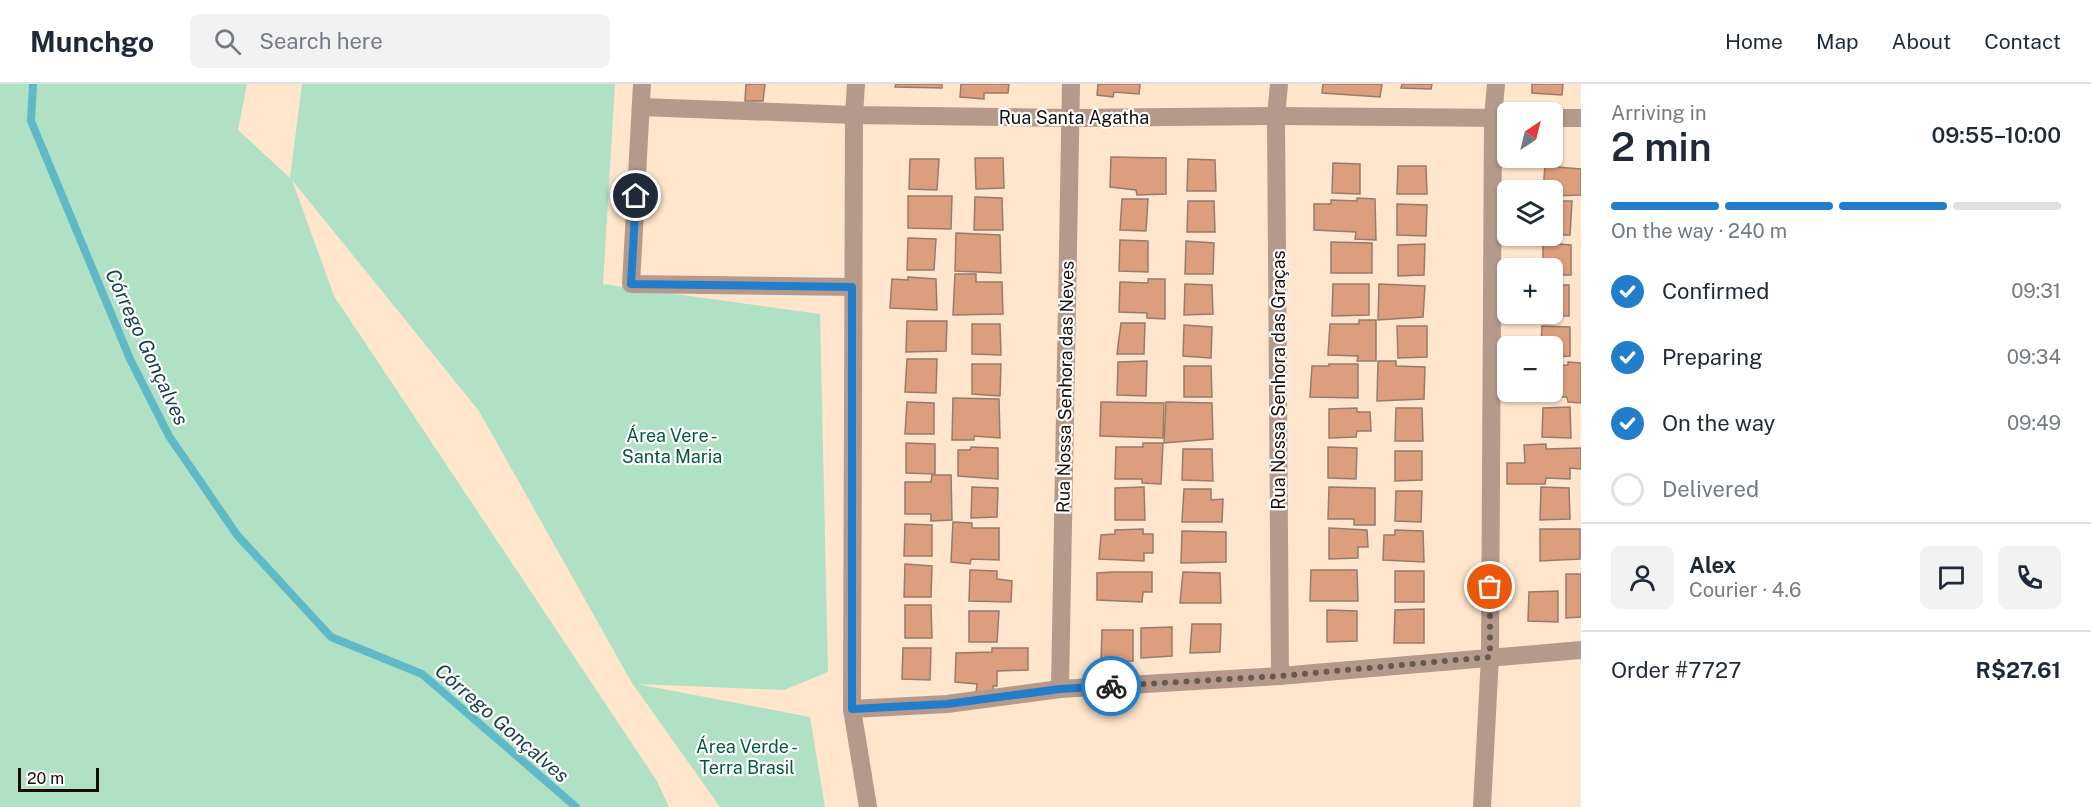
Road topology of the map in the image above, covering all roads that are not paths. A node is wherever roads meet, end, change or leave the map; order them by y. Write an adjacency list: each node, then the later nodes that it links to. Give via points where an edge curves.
1 (642, 84): 7 (street)
2 (856, 84): 8 (street)
3 (1071, 84): 10 (street, Rua Nossa Senhora das Neves)
4 (1279, 84): 9 (street, Rua Nossa Senhora das Graças)
5 (1496, 84): 6 (street)
6 (1498, 102)
7 (640, 107): 8 (street, Rua Santa Agatha); 15 (street, via 631,284)
8 (854, 115): 10 (street, Rua Santa Agatha); 15 (street)
9 (1276, 116): 10 (street, Rua Santa Agatha); 11 (street, Rua Santa Agatha); 18 (street, Rua Nossa Senhora das Graças)
10 (1069, 118): 19 (street, Rua Nossa Senhora das Neves)
11 (1497, 118)
12 (1563, 118): 13 (street)
13 (1581, 118)
14 (1499, 168): 17 (street)
15 (852, 287): 20 (street)
16 (1581, 650): 17 (street)
17 (1490, 657): 18 (street); 22 (street)
18 (1280, 676): 19 (street)
19 (1060, 689): 20 (street, via 947,704)
20 (852, 709): 21 (street)
21 (868, 807)
22 (1482, 807)

